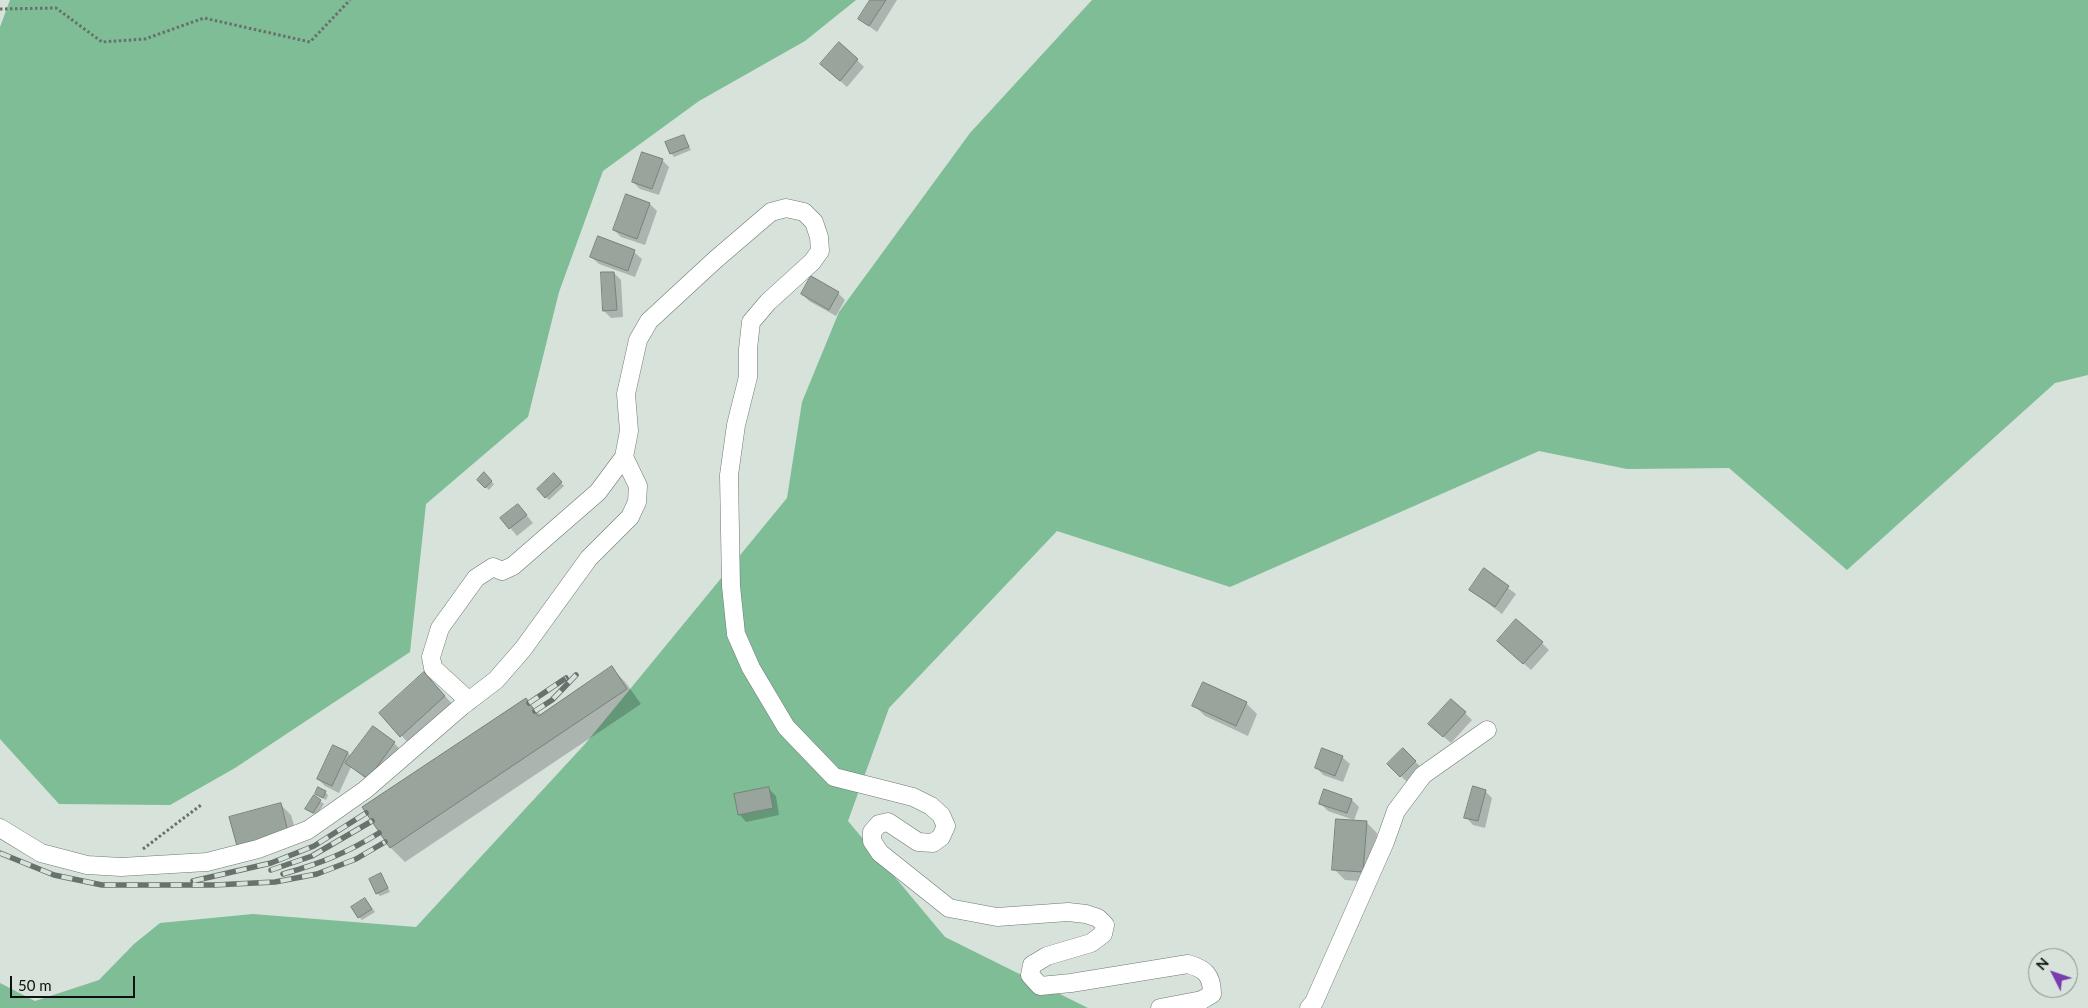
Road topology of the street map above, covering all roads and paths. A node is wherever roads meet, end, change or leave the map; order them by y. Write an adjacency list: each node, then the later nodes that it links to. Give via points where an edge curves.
1 (350, 0): 2 (path, via 310,42 204,18 145,39 102,42 56,8)
2 (0, 9)
3 (624, 457): 4 (street, via 638,486 637,502 630,517 589,558 496,680); 4 (street, via 598,492 512,566 502,571 493,567 476,578 440,628 431,657 434,668); 9 (street, via 629,430 626,394 638,340 649,321 771,212 786,208 804,212 814,222 820,251 751,322 748,377 736,425 730,475 731,586 736,634 751,668 786,727 834,776 912,798 931,806 941,815 946,826 934,843 918,842 888,822 879,824 872,832 872,841 880,853 949,908 997,917 1068,912 1098,918 1104,925 1103,934 1092,944 1047,956 1032,965 1030,975 1040,986 1188,964 1208,974 1212,994 1202,1000)
4 (469, 701): 8 (street, via 365,790 308,830 258,849 207,862)
5 (1487, 730): 10 (street, via 1423,775 1396,811)
6 (201, 805): 8 (path)
7 (0, 828): 8 (street, via 41,853 87,865)
8 (121, 867)
9 (1160, 1008)
10 (1309, 1008)

